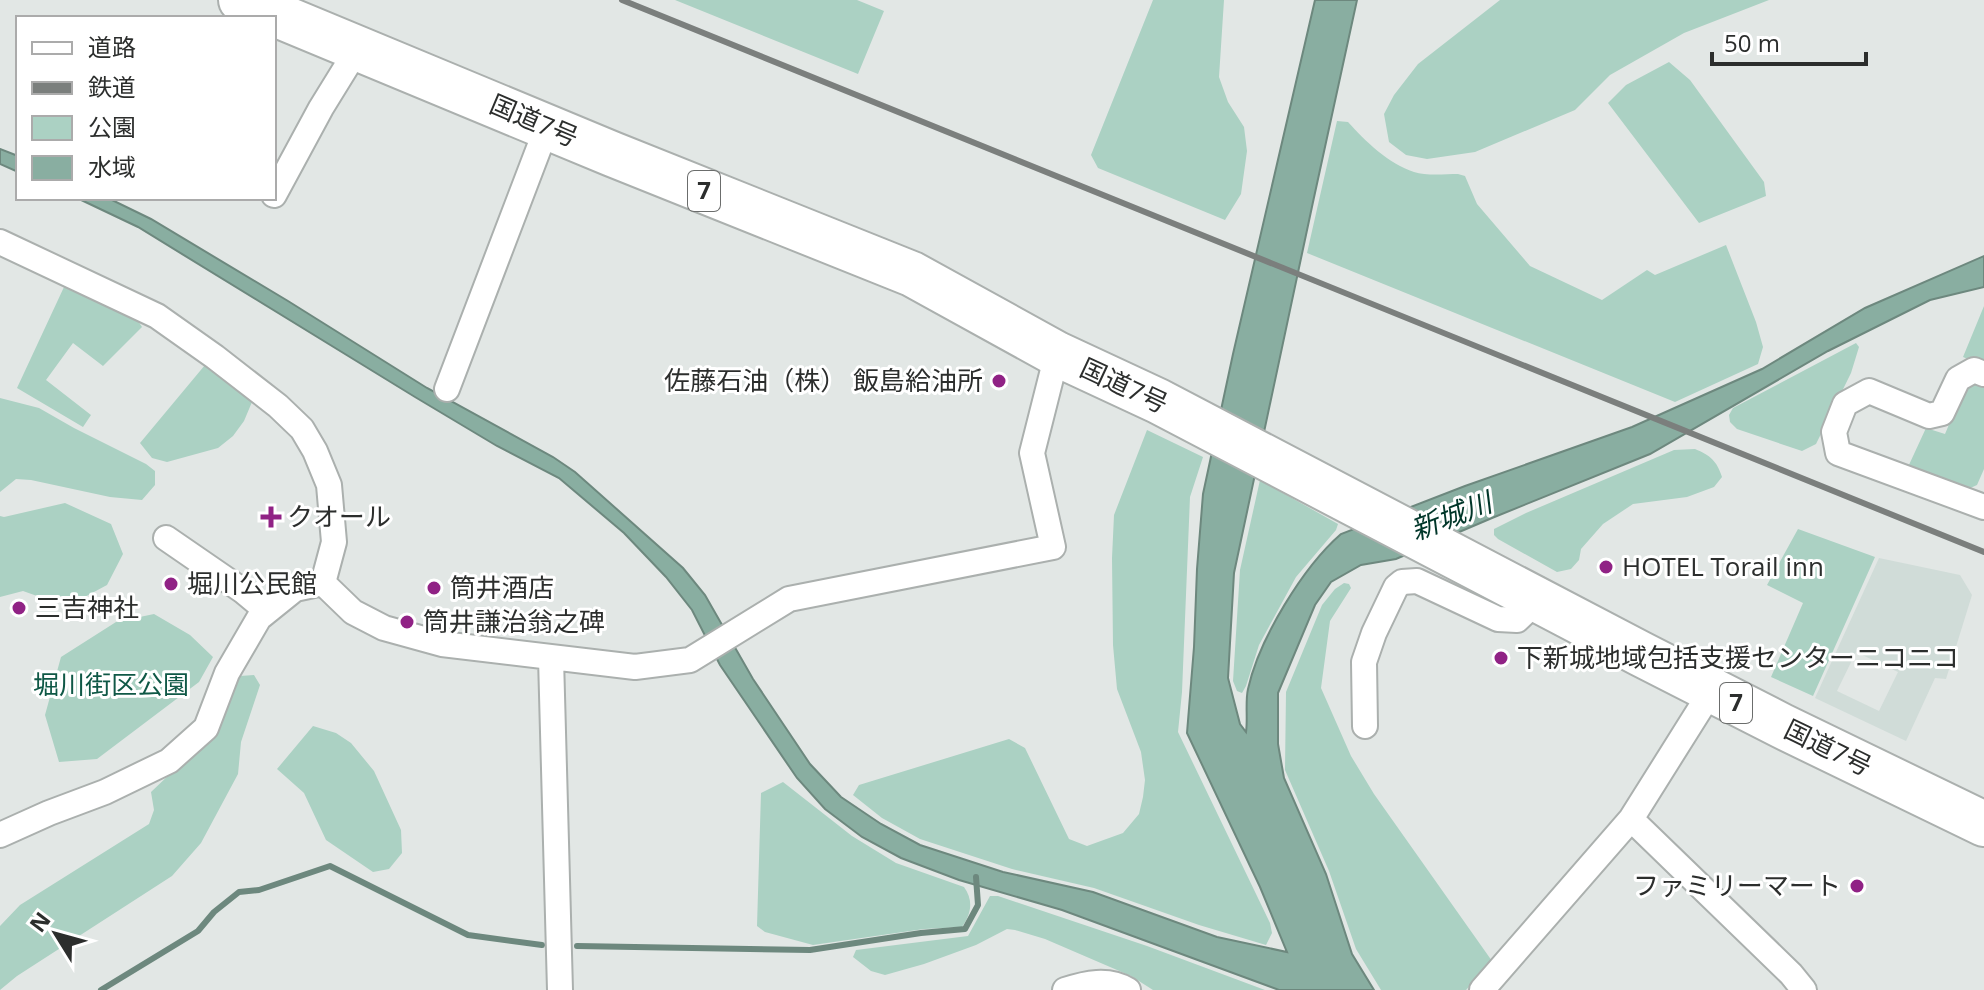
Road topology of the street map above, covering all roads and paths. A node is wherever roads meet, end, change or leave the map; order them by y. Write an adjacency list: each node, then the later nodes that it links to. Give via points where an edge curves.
1 (241, 0): 2 (highway, 国道7号 / 7)
2 (358, 48): 3 (highway, 国道7号 / 7); 4 (street)
3 (547, 127): 6 (highway, 国道7号 / 7, via 912,274); 8 (street)
4 (276, 191)
5 (0, 242): 11 (street, via 157,316 302,429 329,485 334,542)
6 (1057, 354): 12 (highway, 国道7号 / 7, via 1158,401); 14 (street, via 1032,453 1053,547 789,599 690,660 635,667)
7 (1984, 374): 9 (street, via 1974,370 1958,379 1942,413 1929,416 1869,391 1845,404 1834,432 1838,453)
8 (447, 389)
9 (1983, 504)
10 (166, 538): 13 (street)
11 (323, 583): 13 (street, via 295,589); 14 (street, via 353,612 384,628 442,644)
12 (1538, 600): 15 (highway, 国道7号 / 7); 16 (street, via 1517,620 1498,619 1417,581 1402,582 1364,662)
13 (267, 611): 19 (street, via 227,673 206,728 169,761)
14 (551, 658): 21 (street)
15 (1712, 690): 17 (street); 18 (highway, 国道7号 / 7)
16 (1365, 726)
17 (1631, 819): 20 (street); 24 (street)
18 (1984, 824)
19 (0, 835)
20 (1488, 983)
21 (560, 990)
22 (1065, 990): 23 (street, via 1088,982)
23 (1128, 990)
24 (1804, 990)

